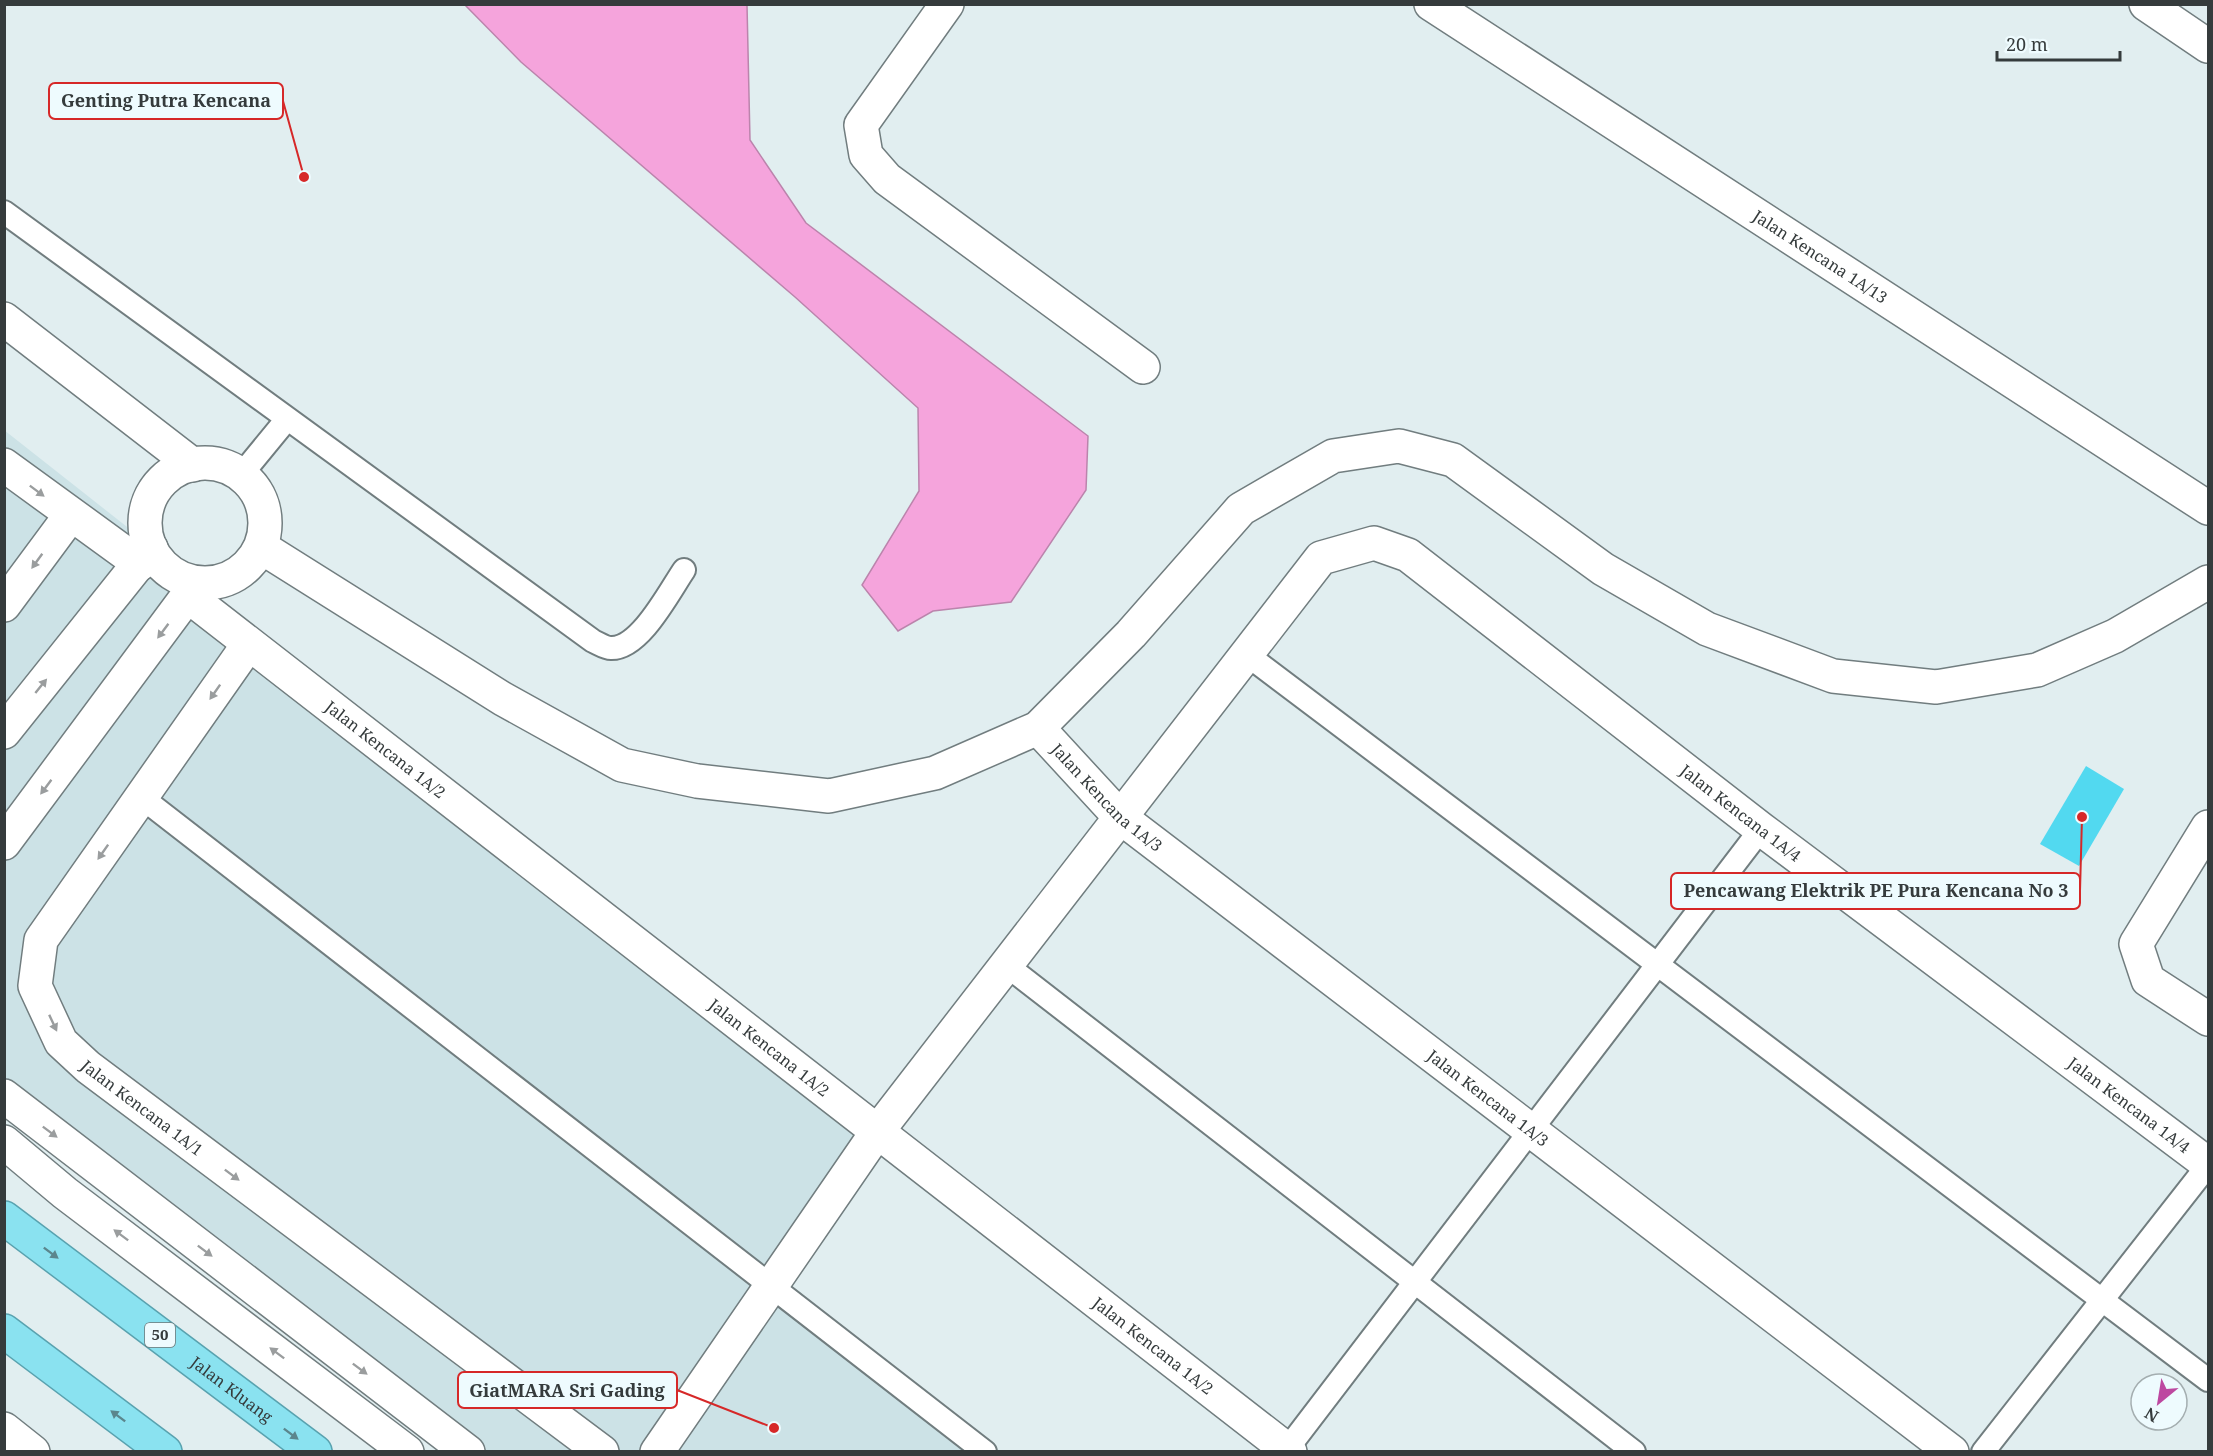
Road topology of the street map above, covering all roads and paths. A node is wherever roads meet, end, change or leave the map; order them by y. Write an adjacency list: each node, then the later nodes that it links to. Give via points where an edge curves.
1 (947, 4): 7 (street, via 861,125 866,155 887,179)
2 (1431, 4): 12 (street, Jalan Kencana 1A/13)
3 (2146, 4): 4 (street)
4 (2208, 46)
5 (4, 212): 8 (lane)
6 (4, 319): 10 (street)
7 (1143, 367)
8 (287, 419): 11 (lane); 16 (lane, via 593,641 610,648 631,642)
9 (4, 465): 13 (street, one-way to 13)
10 (193, 465): 11 (street, via 210,464); 15 (street, via 166,478 155,490 145,518)
11 (241, 476): 14 (street, via 255,490 264,508)
12 (2206, 501)
13 (70, 516): 15 (street); 19 (street, one-way to 19)
14 (261, 548): 18 (street, via 240,573); 22 (street, via 503,699 622,765 698,782 829,796 935,773)
15 (145, 556): 18 (street, via 178,576); 23 (street, one-way to 15)
16 (684, 570)
17 (2208, 582): 22 (street, via 2115,636 2037,670 1936,687 1833,676 1707,629 1603,568 1453,460 1399,446 1333,456 1241,509 1131,634)
18 (192, 590): 20 (street, Jalan Kencana 1A/2); 28 (street, one-way to 28)
19 (4, 605)
20 (248, 645): 24 (street, Jalan Kencana 1A/1, one-way to 24); 34 (street, Jalan Kencana 1A/2)
21 (1246, 654): 25 (street); 27 (street, Jalan Kencana 1A/4, via 1320,558 1374,543 1408,555); 30 (lane)
22 (1038, 728): 25 (street, Jalan Kencana 1A/3)
23 (4, 732)
24 (141, 797): 39 (lane); 50 (street, Jalan Kencana 1A/1, one-way to 50, via 41,940 35,986 61,1042 88,1067)
25 (1120, 817): 29 (street); 33 (street, Jalan Kencana 1A/3)
26 (2208, 827): 31 (street, via 2136,944 2148,980)
27 (1761, 829): 30 (lane); 36 (street, Jalan Kencana 1A/4)
28 (4, 843)
29 (1006, 964): 34 (street); 38 (lane)
30 (1658, 964): 33 (lane); 40 (lane)
31 (2208, 1018)
32 (4, 1096): 49 (street, one-way to 49)
33 (1531, 1131): 38 (lane); 54 (street, Jalan Kencana 1A/3)
34 (877, 1132): 39 (street); 44 (street, Jalan Kencana 1A/2)
35 (4, 1142): 48 (street, one-way to 35, via 65,1193)
36 (2208, 1164): 40 (lane)
37 (4, 1218): 47 (highway, Jalan Kluang / 50, one-way to 47)
38 (1415, 1282): 44 (lane); 53 (lane)
39 (771, 1286): 51 (street); 52 (lane)
40 (2102, 1300): 42 (lane); 55 (lane)
41 (4, 1330): 46 (highway, one-way to 41)
42 (2208, 1380)
43 (4, 1429): 45 (street)
44 (1287, 1451)
45 (33, 1452)
46 (165, 1452)
47 (315, 1452)
48 (407, 1452)
49 (468, 1452)
50 (602, 1452)
51 (657, 1452)
52 (985, 1452)
53 (1634, 1452)
54 (1952, 1452)
55 (1983, 1452)

